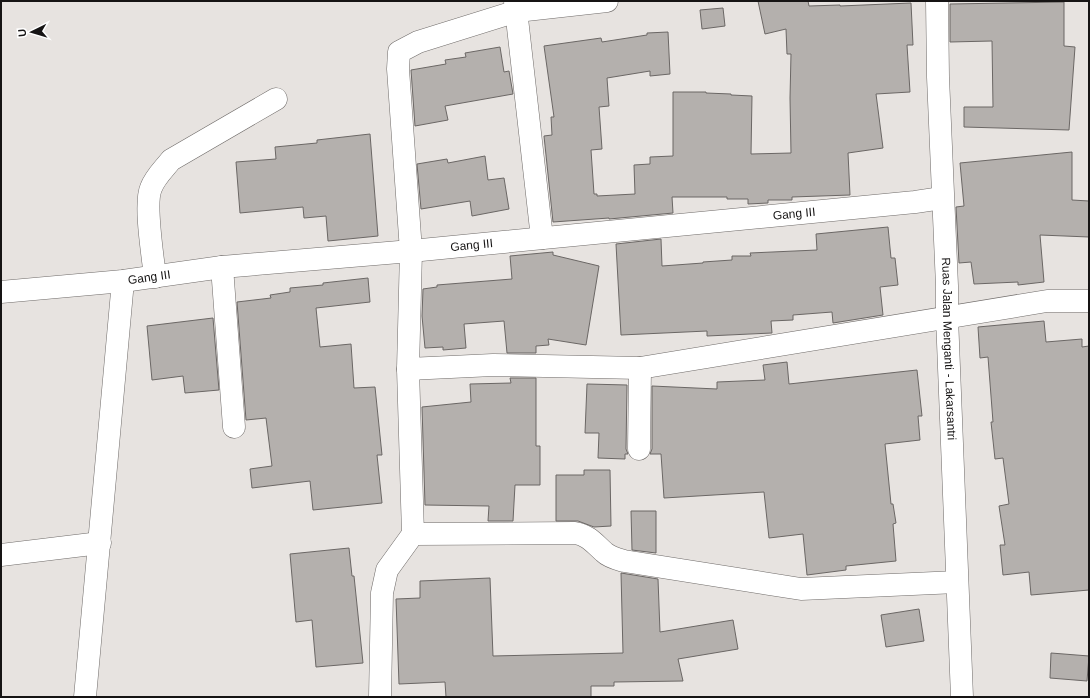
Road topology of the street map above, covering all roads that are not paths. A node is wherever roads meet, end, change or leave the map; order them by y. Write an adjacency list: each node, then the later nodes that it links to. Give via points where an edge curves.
1 (607, 1): 3 (street)
2 (937, 1): 5 (street, Ruas Jalan Menganti - Lakarsantri)
3 (516, 6): 6 (street); 7 (street, via 418,42 399,52 398,69)
4 (276, 99): 9 (street, via 171,160 159,174 151,188 148,205)
5 (942, 198): 6 (street, Gang III); 13 (street, Ruas Jalan Menganti - Lakarsantri)
6 (542, 238): 7 (street, Gang III)
7 (411, 251): 8 (street, Gang III); 15 (street)
8 (222, 267): 9 (street, Gang III); 16 (street)
9 (155, 277): 10 (street, Gang III)
10 (123, 281): 11 (street, Gang III); 19 (street)
11 (1, 292)
12 (1089, 301): 13 (street, via 1047,301)
13 (947, 318): 14 (street); 21 (street, Ruas Jalan Menganti - Lakarsantri)
14 (640, 368): 15 (street, via 493,365); 17 (street)
15 (408, 369): 18 (street)
16 (234, 427)
17 (639, 449)
18 (413, 534): 21 (street, via 584,534 604,553 624,561 801,589); 23 (street, via 387,570 382,593)
19 (100, 543): 20 (street); 22 (street)
20 (1, 555)
21 (957, 582): 24 (street, Ruas Jalan Menganti - Lakarsantri)
22 (85, 697)
23 (380, 697)
24 (962, 697)

